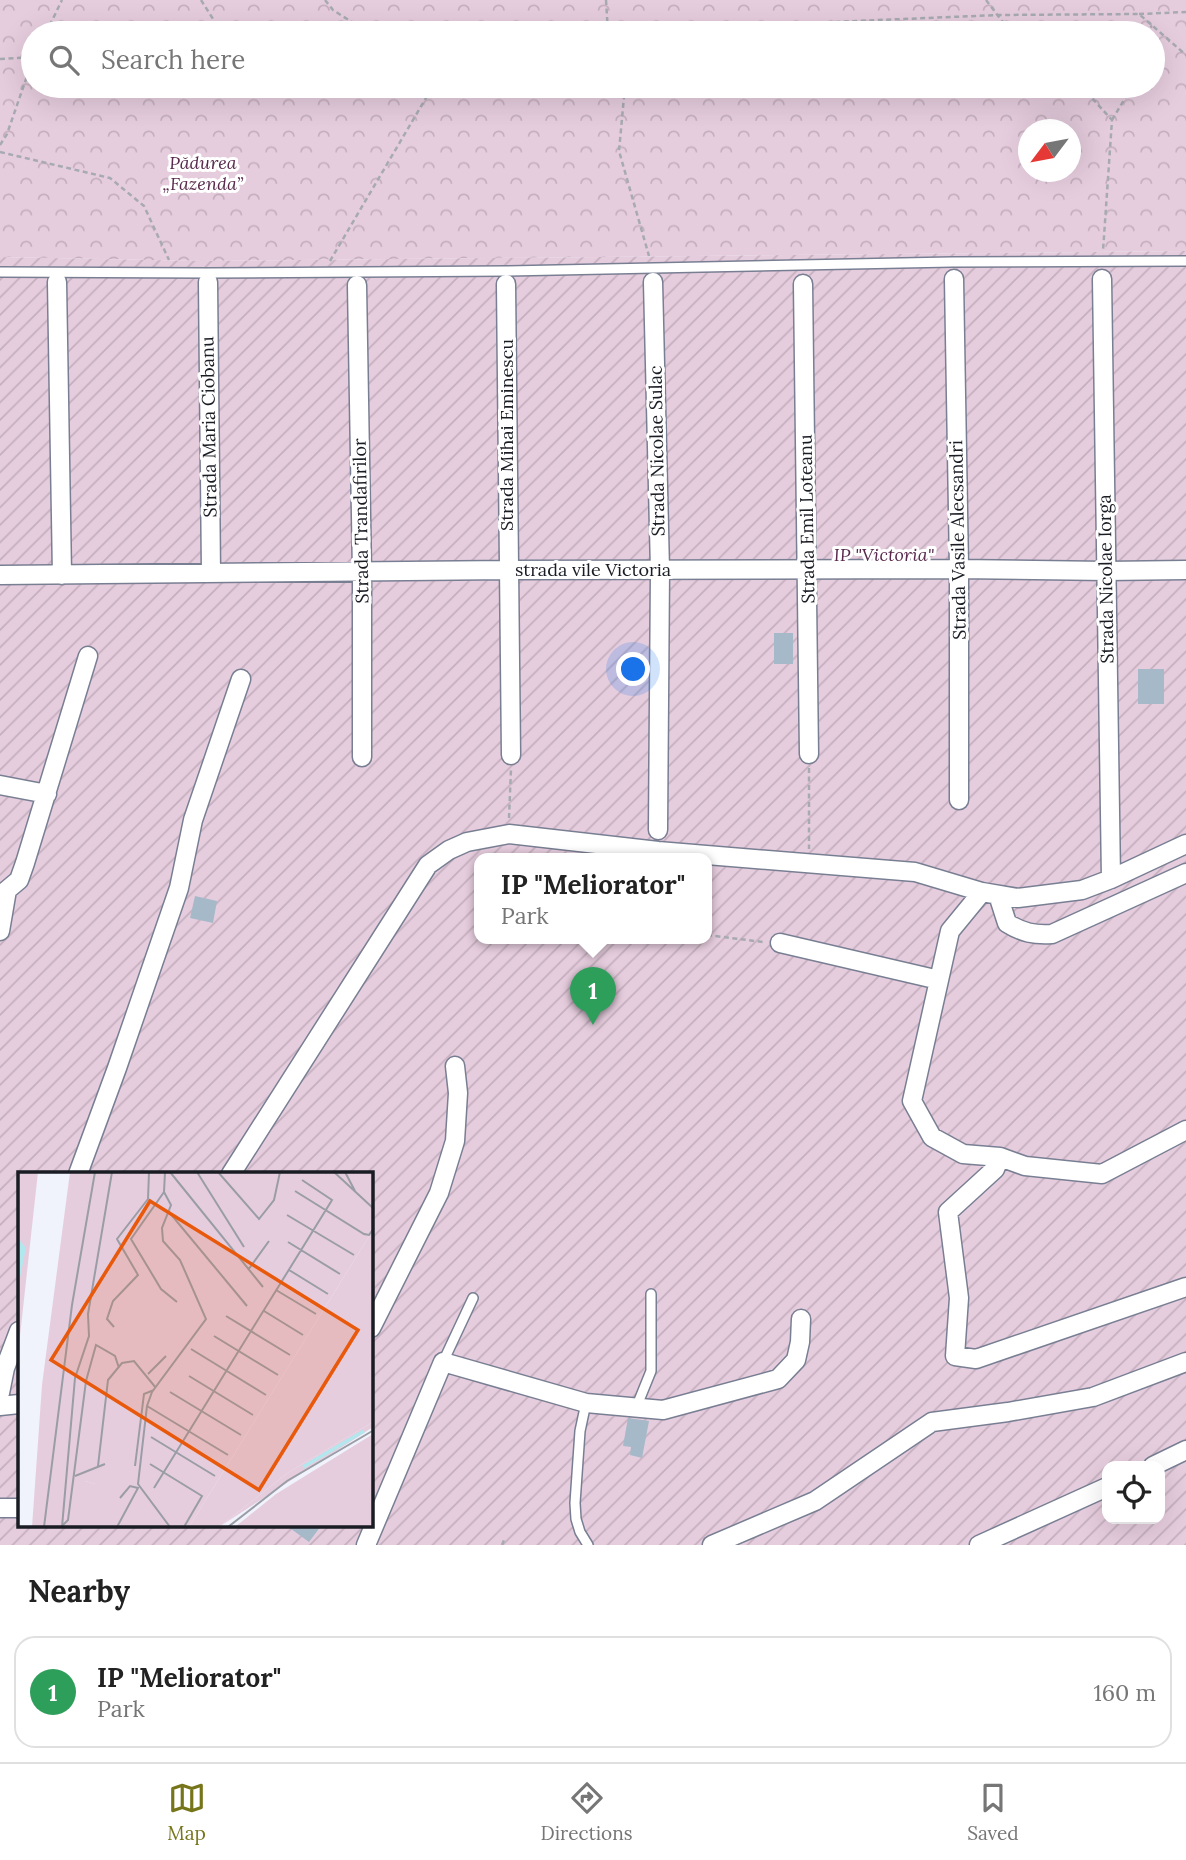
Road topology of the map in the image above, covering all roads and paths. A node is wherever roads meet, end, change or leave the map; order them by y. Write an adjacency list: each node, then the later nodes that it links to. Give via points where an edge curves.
1 (62, 0): 9 (path)
2 (201, 0): 10 (path)
3 (325, 0): 11 (path)
4 (606, 0): 12 (path)
5 (986, 0): 8 (path)
6 (1186, 12): 7 (path)
7 (1139, 14): 8 (path); 15 (path)
8 (998, 15): 13 (path); 14 (path)
9 (52, 21)
10 (214, 21)
11 (350, 21)
12 (608, 21)
13 (868, 21)
14 (1002, 21)
15 (1148, 21)
16 (1165, 36): 17 (path)
17 (1186, 55)
18 (21, 58): 19 (path)
19 (0, 59)
20 (21, 92): 26 (path)
21 (426, 98): 32 (path)
22 (624, 98): 33 (path, via 619,151)
23 (1092, 98): 25 (path)
24 (1125, 98): 25 (path)
25 (1112, 120): 29 (path)
26 (0, 145)
27 (0, 152): 31 (path, via 110,178 144,206)
28 (1186, 261): 29 (lane)
29 (1102, 271): 33 (lane, via 952,262); 45 (street, Strada Nicolae Iorga)
30 (0, 272): 31 (lane)
31 (175, 272): 32 (lane)
32 (323, 273): 33 (lane)
33 (653, 275): 42 (street, Strada Nicolae Sulac)
34 (954, 279): 40 (street, Strada Vasile Alecsandri)
35 (57, 282): 49 (street)
36 (208, 282): 46 (street, Strada Maria Ciobanu)
37 (506, 284): 41 (street, Strada Mihai Eminescu)
38 (803, 284): 44 (street, Strada Emil Loteanu)
39 (358, 285): 47 (street, Strada Trandafirilor)
40 (959, 569): 44 (street, strada vile Victoria); 45 (street, strada vile Victoria); 57 (street, Strada Vasile Alecsandri)
41 (508, 570): 42 (street, strada vile Victoria); 47 (street, strada vile Victoria); 53 (street, Strada Mihai Eminescu)
42 (660, 570): 44 (street, strada vile Victoria); 58 (street, Strada Nicolae Sulac)
43 (1186, 570): 45 (street, strada vile Victoria)
44 (808, 571): 52 (street, Strada Emil Loteanu)
45 (1106, 571): 65 (street, Strada Nicolae Iorga)
46 (211, 573): 47 (street, strada vile Victoria); 49 (street, strada vile Victoria)
47 (362, 573): 54 (street, Strada Trandafirilor)
48 (0, 575): 49 (street, strada vile Victoria)
49 (62, 575)
50 (88, 656): 56 (street)
51 (241, 678): 75 (street, via 193,820 179,888)
52 (809, 754): 63 (path)
53 (511, 755): 59 (path)
54 (362, 757)
55 (0, 785): 56 (street)
56 (47, 794): 66 (street, via 19,880)
57 (959, 800)
58 (659, 830)
59 (509, 834): 61 (street); 76 (street, via 467,842 428,865)
60 (1186, 844): 65 (street)
61 (683, 853)
62 (712, 855): 63 (street)
63 (809, 863): 67 (street, via 915,872)
64 (1186, 873): 67 (street, via 1052,934 1035,935 1007,923)
65 (1111, 879): 67 (street, via 1083,890 1018,898)
66 (4, 889): 68 (street)
67 (990, 894): 71 (street, via 950,931)
68 (0, 931)
69 (712, 936): 70 (path)
70 (780, 943): 71 (street)
71 (939, 980): 74 (street, via 912,1101 932,1137 963,1154)
72 (455, 1066): 81 (street, via 455,1141 439,1193)
73 (1186, 1130): 74 (street, via 1102,1174 1025,1166)
74 (1000, 1157): 77 (street, via 995,1169 948,1212 959,1298 955,1356 976,1359)
75 (79, 1172)
76 (232, 1172)
77 (1186, 1287)
78 (651, 1294): 89 (lane, via 651,1371)
79 (472, 1298): 83 (lane)
80 (801, 1318): 89 (street, via 796,1360 778,1379 663,1410)
81 (373, 1324)
82 (18, 1334): 85 (street)
83 (443, 1362): 86 (street); 96 (street)
84 (1186, 1362): 99 (street, via 1093,1397 932,1422 815,1501)
85 (0, 1393)
86 (586, 1403): 89 (street); 98 (lane, via 575,1503 580,1532)
87 (18, 1404): 88 (street)
88 (0, 1406)
89 (636, 1408)
90 (1186, 1450): 91 (street)
91 (1163, 1461)
92 (1102, 1489): 100 (street)
93 (0, 1508): 94 (street)
94 (18, 1508)
95 (504, 1540): 97 (path)
96 (366, 1545)
97 (502, 1545)
98 (588, 1545)
99 (712, 1545)
100 (979, 1545)

